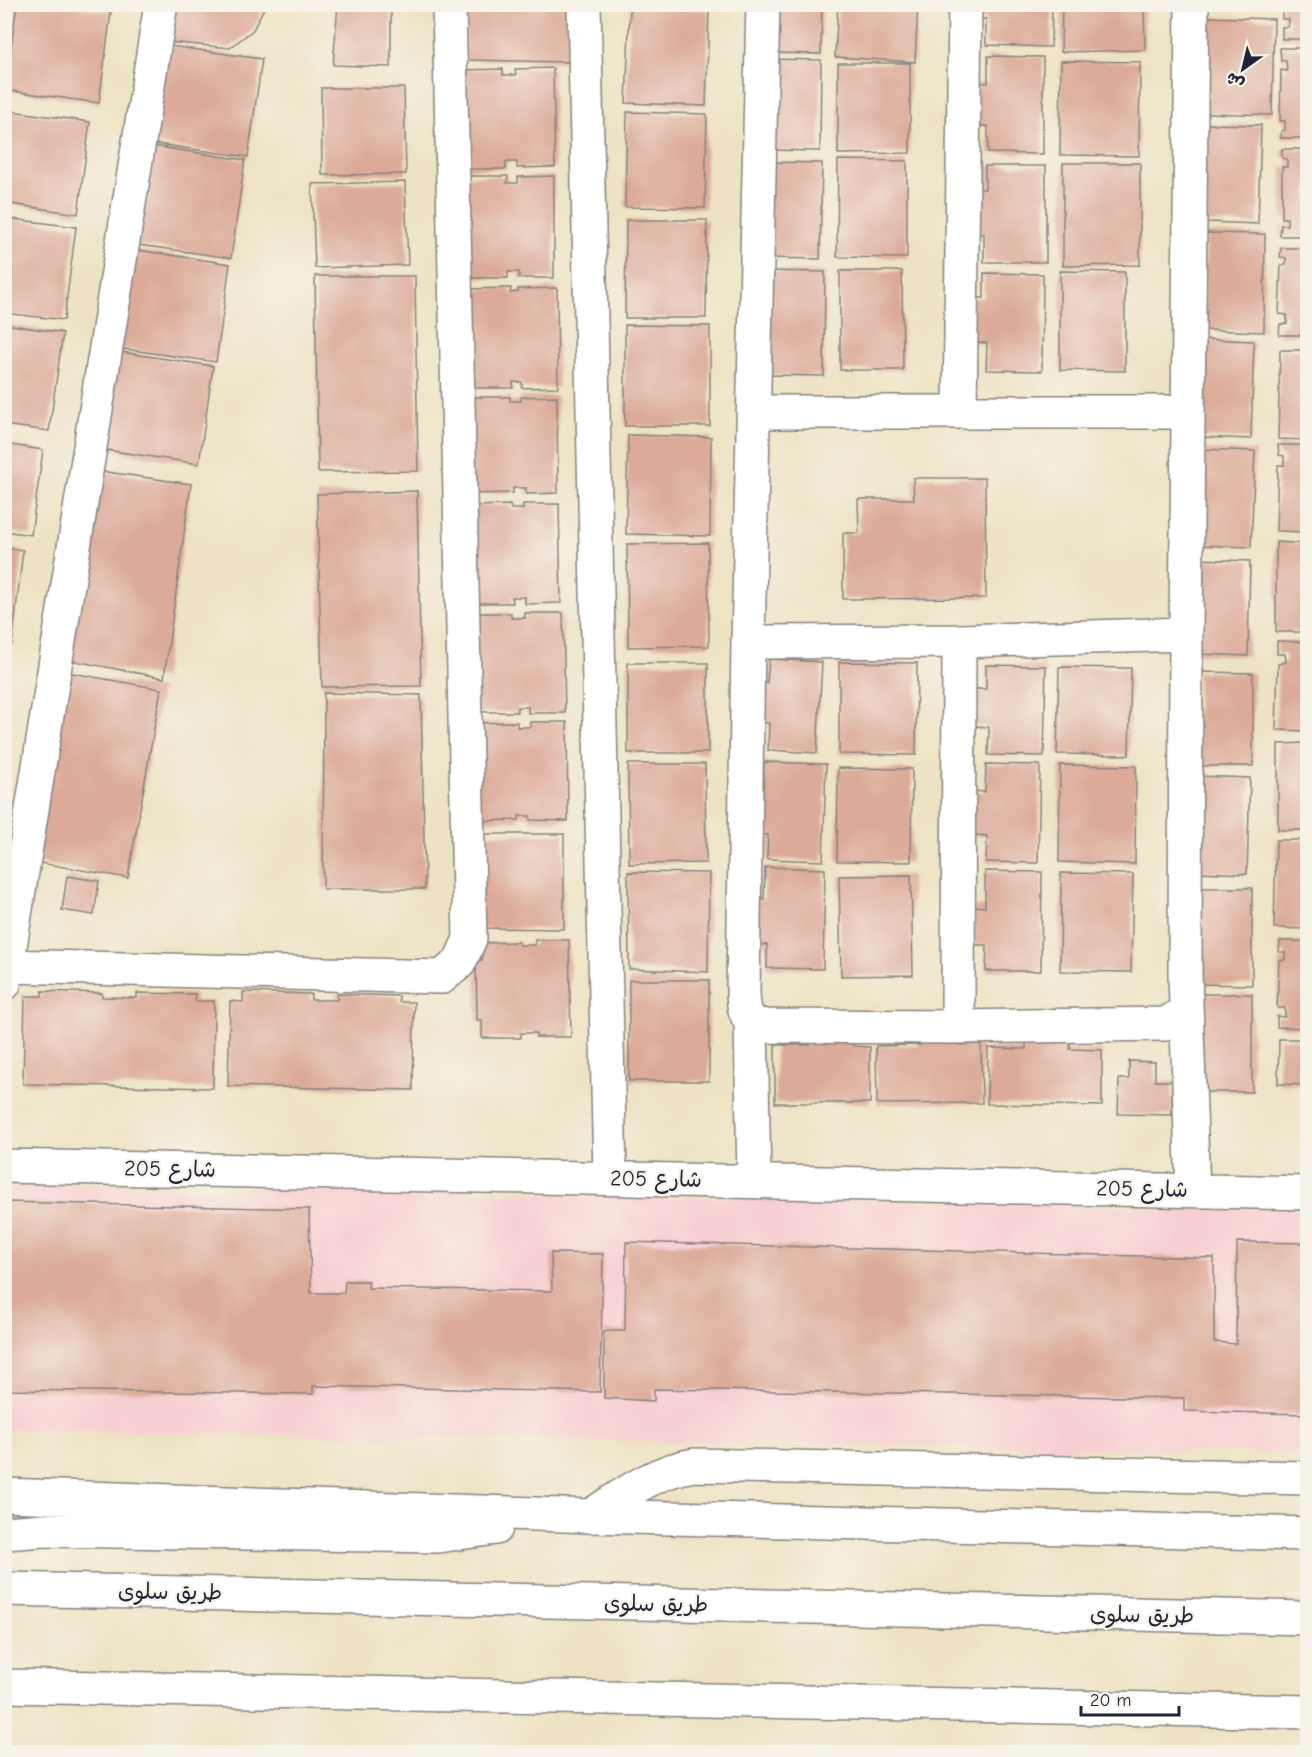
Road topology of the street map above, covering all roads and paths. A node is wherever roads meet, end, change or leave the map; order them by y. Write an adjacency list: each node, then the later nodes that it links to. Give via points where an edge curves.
1 (161, 4): 13 (main road)
2 (449, 4): 13 (main road, via 470,939 459,963 442,977)
3 (584, 4): 18 (main road)
4 (763, 4): 7 (main road)
5 (965, 4): 8 (main road)
6 (1192, 4): 9 (main road)
7 (753, 412): 8 (main road); 12 (main road)
8 (960, 412): 9 (main road)
9 (1188, 412): 10 (main road)
10 (1186, 634): 11 (main road); 14 (main road)
11 (959, 641): 12 (main road); 16 (main road)
12 (748, 642): 15 (main road, via 743,992)
13 (6, 975)
14 (1185, 1012): 16 (main road, via 1166,1024); 20 (main road)
15 (751, 1022): 16 (main road, via 767,1026); 19 (main road)
16 (958, 1027)
17 (4, 1166): 18 (main road, شارع 205)
18 (610, 1179): 19 (main road, شارع 205)
19 (753, 1181): 20 (main road, شارع 205)
20 (1193, 1190): 21 (main road, شارع 205)
21 (1308, 1193)
22 (1308, 1478): 24 (main road, via 694,1465 656,1476)
23 (4, 1495): 24 (main road)
24 (590, 1516): 25 (main road, via 438,1536 44,1530); 26 (main road)
25 (4, 1533)
26 (1308, 1534)
27 (4, 1589): 28 (main road, طريق سلوى)
28 (1308, 1618)
29 (4, 1686): 30 (main road)
30 (1308, 1712)

